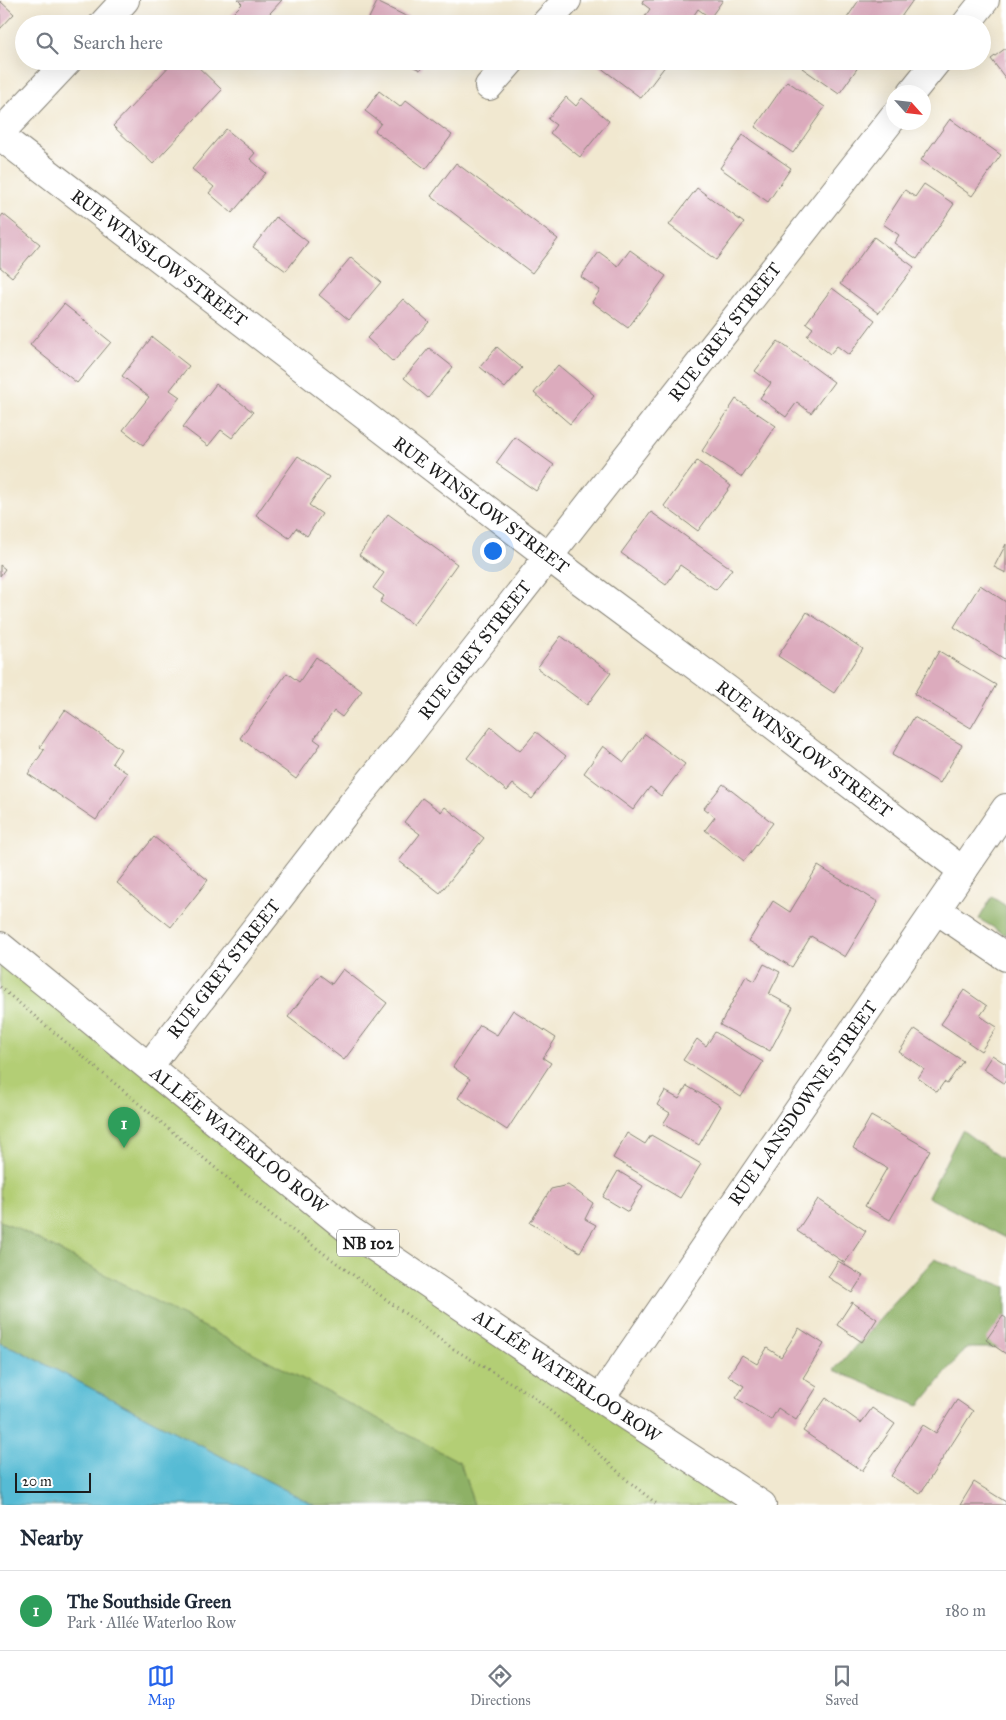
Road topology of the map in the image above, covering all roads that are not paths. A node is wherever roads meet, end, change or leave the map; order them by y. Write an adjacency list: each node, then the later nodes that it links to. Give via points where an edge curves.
1 (126, 0): 4 (street)
2 (567, 0): 5 (street)
3 (985, 0): 6 (street)
4 (112, 15)
5 (554, 15)
6 (973, 15)
7 (60, 70): 13 (street)
8 (504, 70): 11 (street)
9 (930, 70): 10 (street)
10 (918, 85)
11 (489, 86)
12 (886, 126): 14 (street, RUE GREY STREET)
13 (0, 134): 14 (street, RUE WINSLOW STREET)
14 (548, 556): 16 (street, RUE WINSLOW STREET); 20 (street, RUE GREY STREET)
15 (1006, 808): 16 (street, RUE LANSDOWNE STREET)
16 (963, 871): 17 (street, RUE LANSDOWNE STREET)
17 (937, 910): 19 (street); 21 (street, RUE LANSDOWNE STREET)
18 (0, 946): 20 (street, ALLÉE WATERLOO ROW / NB 102)
19 (1006, 957)
20 (149, 1066): 21 (street, ALLÉE WATERLOO ROW / NB 102, via 348,1229)
21 (600, 1399): 22 (street, ALLÉE WATERLOO ROW / NB 102)
22 (762, 1505)

